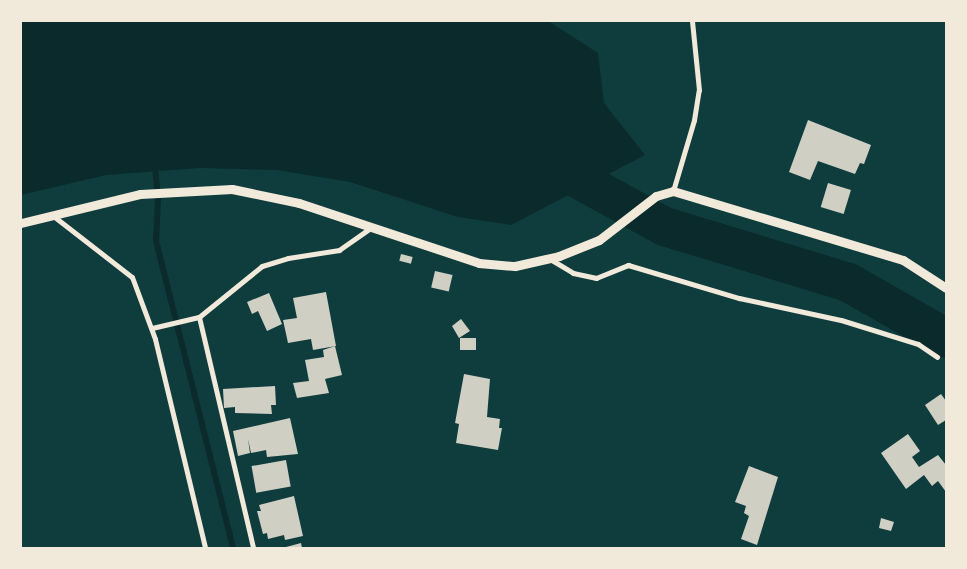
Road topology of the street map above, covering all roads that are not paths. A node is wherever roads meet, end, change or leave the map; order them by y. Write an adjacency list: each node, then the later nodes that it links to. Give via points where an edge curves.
1 (692, 21): 2 (street, via 699,90 694,120)
2 (673, 190): 6 (street, via 656,196 599,240); 7 (street, via 903,260)
3 (52, 215): 4 (street); 5 (street, via 115,199 184,189 232,189 299,203); 9 (street, via 132,277)
4 (21, 223)
5 (371, 228): 6 (street, via 479,263 516,266); 8 (street, via 339,250 288,258 262,266)
6 (550, 259): 10 (street, via 573,273 596,278 628,265 739,298 841,320 918,344)
7 (946, 288)
8 (199, 317): 9 (street); 12 (street)
9 (152, 328): 11 (street)
10 (936, 357)
11 (205, 548)
12 (253, 548)

